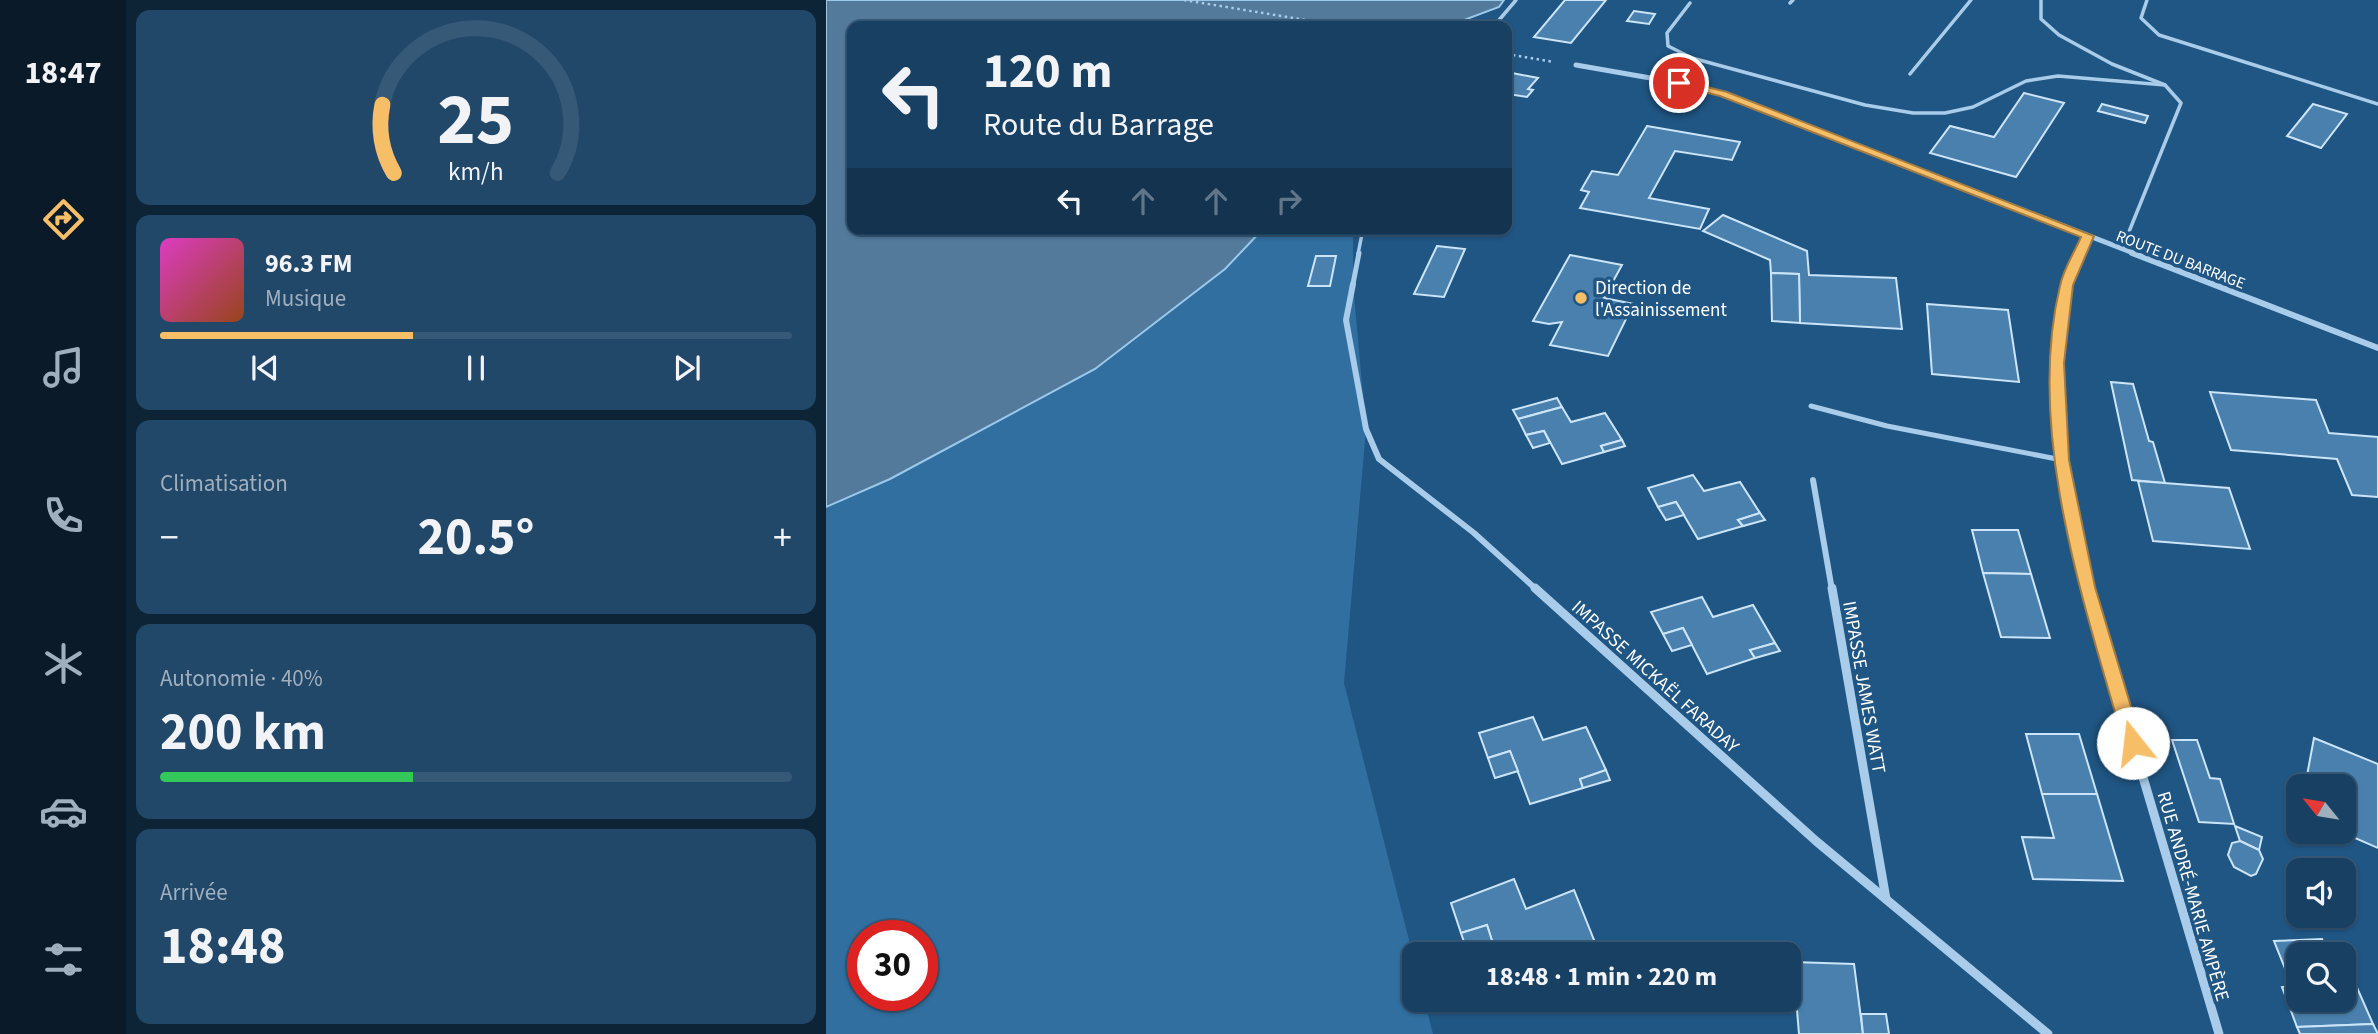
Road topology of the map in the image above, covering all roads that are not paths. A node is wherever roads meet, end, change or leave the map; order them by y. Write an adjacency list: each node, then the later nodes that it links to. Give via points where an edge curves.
1 (1516, 0): 6 (lane)
2 (1971, 0): 8 (lane)
3 (2041, 0): 9 (lane, via 2041,19 2059,35 2112,64)
4 (2147, 0): 10 (lane, via 2141,18 2159,35)
5 (1690, 3): 9 (lane, via 1667,33 1668,46 1692,58 1865,105 1945,113 1973,107 2026,81 2058,76)
6 (1498, 21)
7 (1576, 65): 12 (street, ROUTE DU BARRAGE, via 1723,94)
8 (1910, 74)
9 (2165, 85): 13 (lane, via 2181,103)
10 (2378, 104)
11 (1362, 235): 14 (lane)
12 (2088, 236): 13 (street, ROUTE DU BARRAGE); 17 (street, RUE ANDRÉ-MARIE AMPÈRE, via 2066,285 2057,363)
13 (2122, 249): 15 (street, ROUTE DU BARRAGE)
14 (1353, 284): 19 (street, IMPASSE MICKAËL FARADAY, via 1346,320 1366,429 1379,459 1474,533)
15 (2378, 348)
16 (1811, 406): 17 (lane, via 1887,426)
17 (2062, 460): 21 (street, RUE ANDRÉ-MARIE AMPÈRE, via 2087,587)
18 (1813, 480): 19 (street, IMPASSE JAMES WATT)
19 (1886, 899): 20 (street, IMPASSE MICKAËL FARADAY)
20 (2048, 1034)
21 (2219, 1034)

